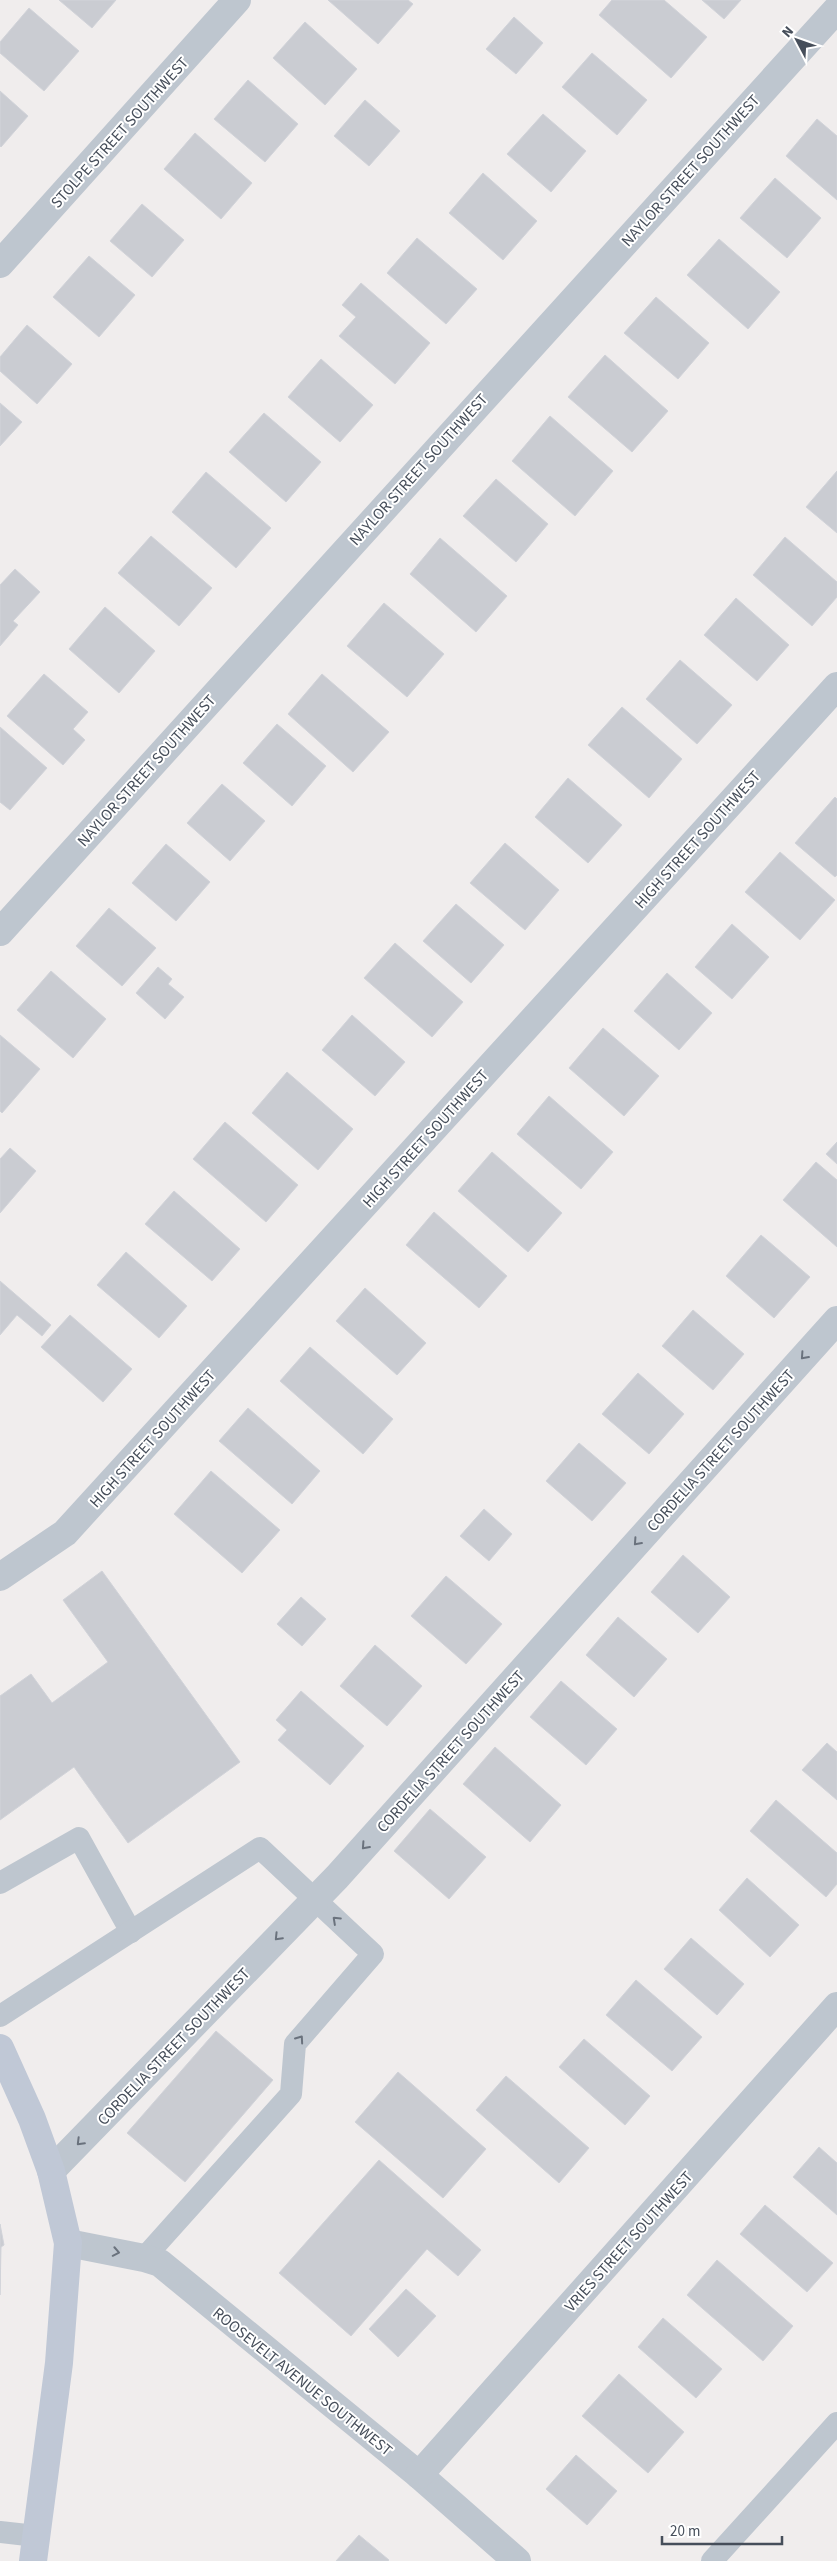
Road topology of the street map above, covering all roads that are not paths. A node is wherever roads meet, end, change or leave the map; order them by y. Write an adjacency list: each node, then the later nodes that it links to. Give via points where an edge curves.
1 (237, 0): 3 (street, STOLPE STREET SOUTHWEST)
2 (837, 9): 5 (street, NAYLOR STREET SOUTHWEST)
3 (0, 264)
4 (837, 686): 7 (street, HIGH STREET SOUTHWEST, via 65,1533)
5 (0, 932)
6 (837, 1320): 9 (street, CORDELIA STREET SOUTHWEST, one-way to 9)
7 (0, 1577)
8 (0, 1883): 10 (lane, via 79,1838)
9 (315, 1900): 10 (lane, via 260,1848); 14 (street, CORDELIA STREET SOUTHWEST, one-way to 14); 16 (lane, one-way to 9, via 291,2094 295,2044 373,1954)
10 (131, 1932): 12 (lane)
11 (837, 2006): 18 (street, VRIES STREET SOUTHWEST)
12 (0, 2016)
13 (0, 2048): 14 (main road, via 32,2119)
14 (51, 2172): 15 (main road)
15 (68, 2242): 16 (street, ROOSEVELT AVENUE SOUTHWEST, one-way to 16); 20 (main road, via 59,2363)
16 (144, 2258): 18 (street, ROOSEVELT AVENUE SOUTHWEST, via 160,2263)
17 (837, 2423): 22 (lane)
18 (418, 2475): 21 (street, ROOSEVELT AVENUE SOUTHWEST)
19 (0, 2532): 20 (lane)
20 (35, 2548)
21 (517, 2561)
22 (712, 2561)

